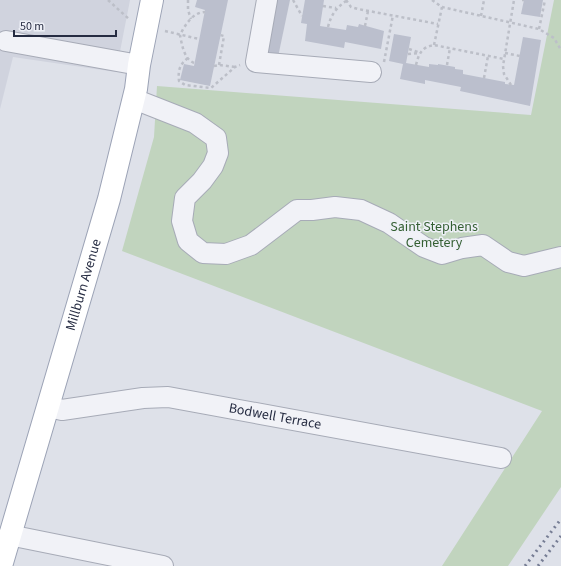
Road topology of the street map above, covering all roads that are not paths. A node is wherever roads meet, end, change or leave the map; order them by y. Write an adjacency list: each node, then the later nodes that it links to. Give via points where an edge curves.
1 (152, 0): 4 (main road, Millburn Avenue)
2 (267, 0): 5 (street, via 256,62)
3 (6, 41): 4 (street)
4 (139, 66): 6 (main road, Millburn Avenue)
5 (371, 72)
6 (134, 99): 7 (street, via 195,123 216,138 218,154 202,181 185,198 182,221 188,241 203,252 226,254 251,245 297,210 335,207 361,210 389,223 424,247 442,254 482,246 508,262 524,266); 8 (main road, Millburn Avenue, via 109,199)
7 (561, 257)
8 (49, 407): 9 (street, Bodwell Terrace, via 62,410 143,398 168,397); 10 (main road, Millburn Avenue)
9 (501, 458)
10 (9, 535): 11 (main road, Millburn Avenue); 12 (street)
11 (1, 566)
12 (163, 566)

